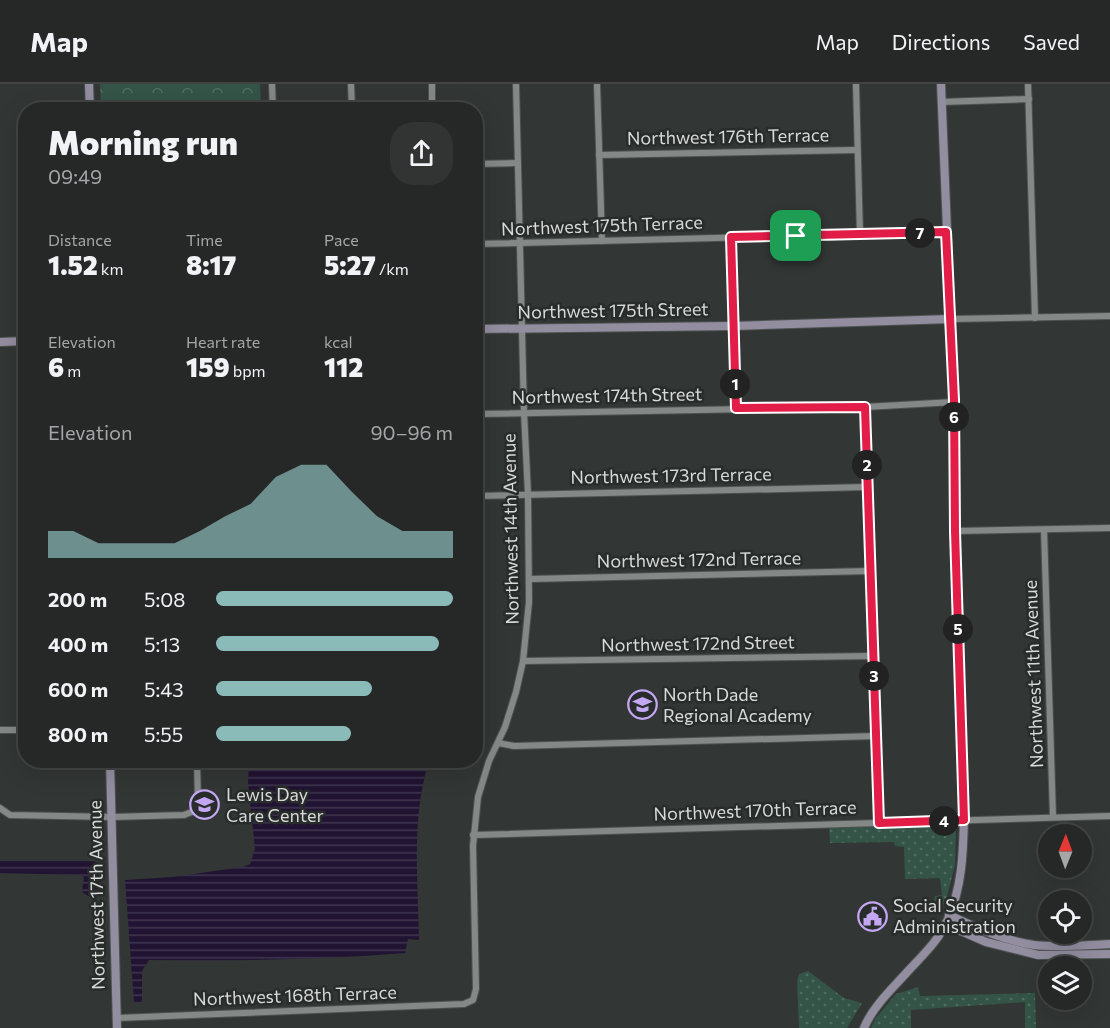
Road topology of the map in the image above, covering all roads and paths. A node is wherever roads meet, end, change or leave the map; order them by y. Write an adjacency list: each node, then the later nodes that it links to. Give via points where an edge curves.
1 (89, 84): 11 (street)
2 (272, 84): 12 (street)
3 (351, 84): 13 (street)
4 (432, 84): 14 (street)
5 (516, 84): 18 (street, Northwest 14th Avenue)
6 (597, 84): 17 (street)
7 (856, 84): 16 (street)
8 (941, 84): 15 (street)
9 (1028, 84): 10 (street)
10 (1029, 99): 15 (street); 27 (street)
11 (90, 102)
12 (273, 102)
13 (352, 102)
14 (432, 102)
15 (941, 102): 20 (street)
16 (857, 150): 17 (street, Northwest 176th Terrace); 21 (street)
17 (599, 155): 23 (street)
18 (518, 163): 19 (street); 24 (street, Northwest 14th Avenue)
19 (483, 164)
20 (946, 232): 21 (street, Northwest 175th Terrace); 28 (street)
21 (860, 235): 22 (street, Northwest 175th Terrace)
22 (731, 237): 23 (street, Northwest 175th Terrace); 29 (street)
23 (602, 241): 24 (street, Northwest 175th Terrace)
24 (521, 243): 25 (street, Northwest 175th Terrace); 30 (street, Northwest 14th Avenue)
25 (483, 244)
26 (1110, 316): 27 (street, Northwest 175th Street)
27 (1035, 318): 28 (street, Northwest 175th Street)
28 (951, 319): 29 (street, Northwest 175th Street); 34 (street)
29 (733, 326): 30 (street, Northwest 175th Street); 36 (street)
30 (523, 328): 31 (street, Northwest 175th Street); 37 (street, Northwest 14th Avenue)
31 (483, 329)
32 (18, 341): 33 (street)
33 (0, 342)
34 (954, 402): 35 (street, Northwest 174th Street); 44 (street)
35 (865, 407): 36 (street, Northwest 174th Street); 39 (street)
36 (736, 408): 37 (street, Northwest 174th Street)
37 (524, 412): 38 (street, Northwest 174th Street); 40 (street, Northwest 14th Avenue)
38 (483, 414)
39 (867, 487): 40 (street, Northwest 173rd Terrace); 45 (street)
40 (528, 495): 41 (street, Northwest 173rd Terrace); 46 (street, Northwest 14th Avenue)
41 (483, 496)
42 (1110, 528): 43 (street)
43 (1044, 530): 44 (street); 58 (street, Northwest 11th Avenue)
44 (955, 531): 59 (street)
45 (870, 571): 46 (street, Northwest 172nd Terrace); 47 (street)
46 (530, 579): 48 (street, Northwest 14th Avenue)
47 (873, 656): 48 (street, Northwest 172nd Street); 51 (street)
48 (523, 661): 52 (street, Northwest 14th Avenue)
49 (0, 730): 50 (street)
50 (18, 730)
51 (876, 736): 52 (street, via 514,746); 60 (street)
52 (498, 743): 61 (street, Northwest 14th Avenue, via 478,797)
53 (110, 768): 57 (street, Northwest 17th Avenue)
54 (197, 768): 57 (street, via 198,803 194,811 184,815)
55 (1, 810): 57 (street, via 10,815)
56 (1110, 816): 58 (street, Northwest 170th Terrace)
57 (112, 817): 68 (street, Northwest 17th Avenue)
58 (1053, 817): 59 (street, Northwest 170th Terrace)
59 (964, 820): 60 (street, Northwest 170th Terrace); 62 (street, via 962,864)
60 (879, 823): 61 (street, Northwest 170th Terrace)
61 (473, 835): 67 (street, Northwest 14th Avenue)
62 (949, 915): 63 (street); 65 (street)
63 (945, 924): 65 (street, via 986,942); 70 (street)
64 (1105, 945): 65 (street); 66 (street)
65 (1037, 950): 66 (street)
66 (1106, 954)
67 (473, 1000): 68 (street, Northwest 168th Terrace, via 464,1004)
68 (117, 1018): 69 (street, Northwest 17th Avenue)
69 (117, 1028)
70 (864, 1028)

